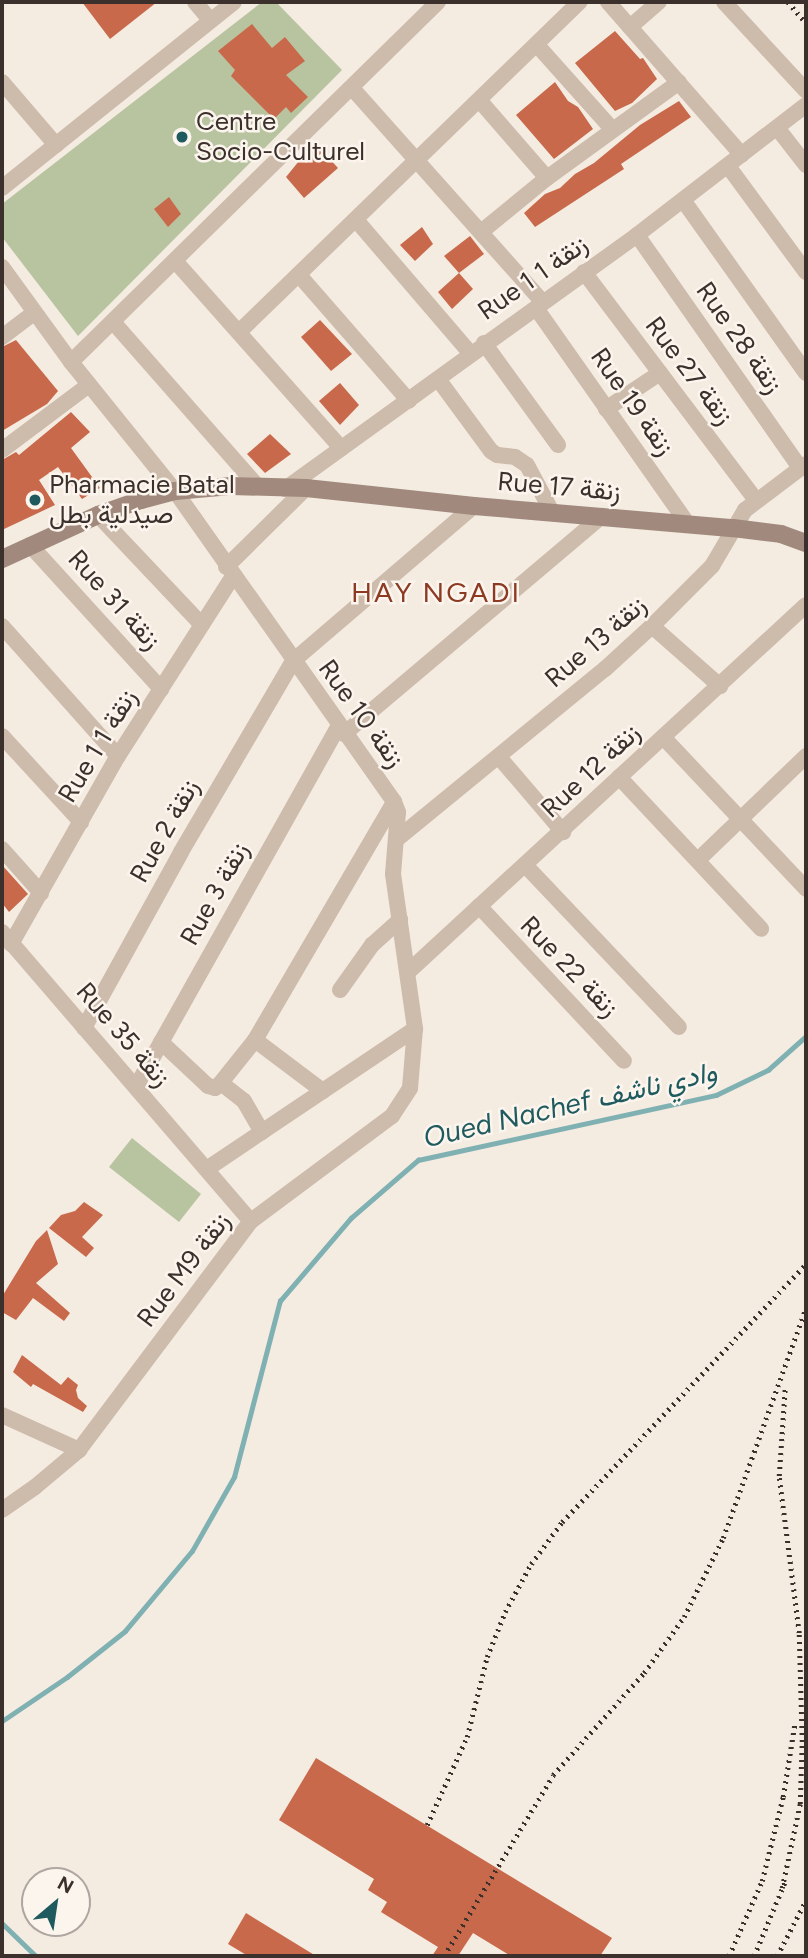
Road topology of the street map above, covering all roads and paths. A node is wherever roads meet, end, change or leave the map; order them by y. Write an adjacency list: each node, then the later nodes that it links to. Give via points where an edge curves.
1 (195, 2): 8 (street)
2 (234, 2): 8 (street)
3 (438, 2): 13 (street)
4 (580, 2): 10 (street)
5 (608, 2): 9 (street)
6 (659, 2): 9 (street)
7 (724, 2): 14 (street)
8 (210, 20): 19 (street)
9 (630, 27): 12 (street)
10 (537, 45): 15 (street); 17 (street)
11 (2, 82): 19 (street)
12 (679, 82): 17 (street); 20 (street)
13 (352, 88): 21 (street, Rue 19 زنقة); 30 (street)
14 (806, 91)
15 (480, 101): 21 (street); 24 (street)
16 (806, 105): 18 (street, Rue 1 زنقة 1)
17 (612, 129): 24 (street)
18 (778, 129): 20 (street, Rue 1 زنقة 1); 22 (street)
19 (56, 145): 25 (street)
20 (742, 155): 23 (street, Rue 1 زنقة 1)
21 (419, 160): 27 (street); 28 (street, Rue 19 زنقة)
22 (806, 165)
23 (728, 166): 26 (street, Rue 1 زنقة 1); 33 (street)
24 (548, 178): 28 (street)
25 (2, 188)
26 (683, 200): 29 (street, Rue 1 زنقة 1); 43 (street)
27 (357, 221): 34 (street); 40 (street)
28 (481, 232): 35 (street, Rue 19 زنقة)
29 (637, 235): 32 (street, Rue 1 زنقة 1); 51 (street, Rue 28 زنقة)
30 (176, 262): 37 (street); 38 (street)
31 (2, 267): 36 (street, Rue 10 زنقة)
32 (584, 272): 35 (street, Rue 1 زنقة 1); 42 (street, Rue 27 زنقة)
33 (806, 272)
34 (299, 275): 38 (street); 46 (street)
35 (539, 305): 40 (street, Rue 1 زنقة 1); 47 (street, Rue 19 زنقة)
36 (34, 313): 39 (street); 41 (street, Rue 10 زنقة)
37 (114, 323): 41 (street); 52 (street)
38 (240, 331): 49 (street)
39 (2, 337)
40 (477, 349): 44 (street, Rue 1 زنقة 1); 48 (street)
41 (71, 362): 45 (street, Rue 10 زنقة)
42 (660, 373): 47 (street); 56 (street, Rue 27 زنقة)
43 (806, 373)
44 (438, 379): 46 (street, Rue 1 زنقة 1); 58 (street, via 491,451 527,465)
45 (89, 386): 50 (street); 55 (street, Rue 10 زنقة)
46 (409, 401): 49 (street, Rue 1 زنقة 1)
47 (606, 409): 61 (street, Rue 19 زنقة)
48 (558, 445)
49 (341, 448): 54 (street, Rue 1 زنقة 1)
50 (2, 450)
51 (803, 466): 56 (street, Rue 13 زنقة)
52 (257, 486): 54 (street, Rue 17 زنقة); 55 (street, Rue 17 زنقة)
53 (306, 488): 54 (street, Rue 17 زنقة); 57 (street, Rue 17 زنقة); 66 (street)
54 (285, 489)
55 (175, 491): 59 (street, Rue 17 زنقة); 66 (street, Rue 10 زنقة)
56 (756, 500): 62 (street, Rue 13 زنقة)
57 (474, 506): 58 (street, Rue 17 زنقة); 71 (street, Rue 2 زنقة)
58 (552, 512): 60 (street, Rue 17 زنقة)
59 (98, 515): 64 (street, Rue 17 زنقة); 68 (street)
60 (601, 516): 61 (street, Rue 17 زنقة); 74 (street)
61 (688, 524): 62 (street, Rue 17 زنقة)
62 (733, 528): 63 (street, Rue 17 زنقة); 70 (street, Rue 13 زنقة, via 703,577)
63 (806, 542)
64 (30, 545): 65 (street, Rue 17 زنقة); 73 (street, Rue 31 زنقة)
65 (2, 559)
66 (230, 572): 68 (street, Rue 1 زنقة 1); 71 (street, Rue 10 زنقة)
67 (806, 605): 72 (street, Rue 12 زنقة)
68 (202, 625): 73 (street, Rue 1 زنقة 1)
69 (2, 626): 77 (street)
70 (652, 626): 72 (street); 79 (street, Rue 13 زنقة)
71 (293, 661): 74 (street, Rue 10 زنقة); 98 (street, Rue 2 زنقة)
72 (720, 686): 76 (street, Rue 12 زنقة)
73 (161, 688): 77 (street, Rue 1 زنقة 1)
74 (342, 730): 81 (street, Rue 10 زنقة); 101 (street, Rue 3 زنقة)
75 (2, 736): 83 (street)
76 (663, 737): 80 (street, Rue 12 زنقة); 82 (street)
77 (118, 756): 83 (street, Rue 1 زنقة 1)
78 (806, 756): 82 (street)
79 (499, 757): 84 (street); 85 (street, Rue 13 زنقة)
80 (619, 778): 84 (street, Rue 12 زنقة); 87 (street)
81 (394, 802): 85 (street, Rue 10 زنقة); 100 (street)
82 (741, 819): 87 (street); 89 (street)
83 (81, 822): 90 (street, Rue 1 زنقة 1)
84 (563, 832): 88 (street, Rue 12 زنقة)
85 (397, 839): 92 (street, Rue 10 زنقة, via 393,874)
86 (2, 849): 90 (street)
87 (698, 860): 93 (street)
88 (526, 866): 91 (street, Rue 12 زنقة); 97 (street)
89 (806, 889)
90 (41, 893): 94 (street, Rue 1 زنقة 1)
91 (479, 906): 95 (street, Rue 12 زنقة); 102 (street, Rue 22 زنقة)
92 (400, 920): 95 (street, Rue 10 زنقة); 96 (street, via 372,945)
93 (761, 929)
94 (7, 938): 98 (street, Rue 35 زنقة)
95 (408, 972): 99 (street, Rue 10 زنقة)
96 (340, 990)
97 (679, 1027)
98 (84, 1028): 104 (street, Rue 35 زنقة)
99 (415, 1029): 105 (street); 108 (street, Rue M9 زنقة, via 410,1088 392,1116)
100 (255, 1040): 103 (street); 105 (street)
101 (161, 1042): 103 (street, via 208,1086 215,1088); 104 (street, Rue 3 زنقة)
102 (624, 1060)
103 (221, 1083): 106 (street, via 244,1101)
104 (136, 1087): 107 (street, Rue 35 زنقة)
105 (323, 1091): 106 (street)
106 (262, 1132): 107 (street)
107 (207, 1169): 108 (street, Rue 35 زنقة)
108 (251, 1221): 110 (street, Rue M9 زنقة)
109 (2, 1415): 110 (street)
110 (79, 1450): 111 (street, Rue M9 زنقة)
111 (2, 1510)

